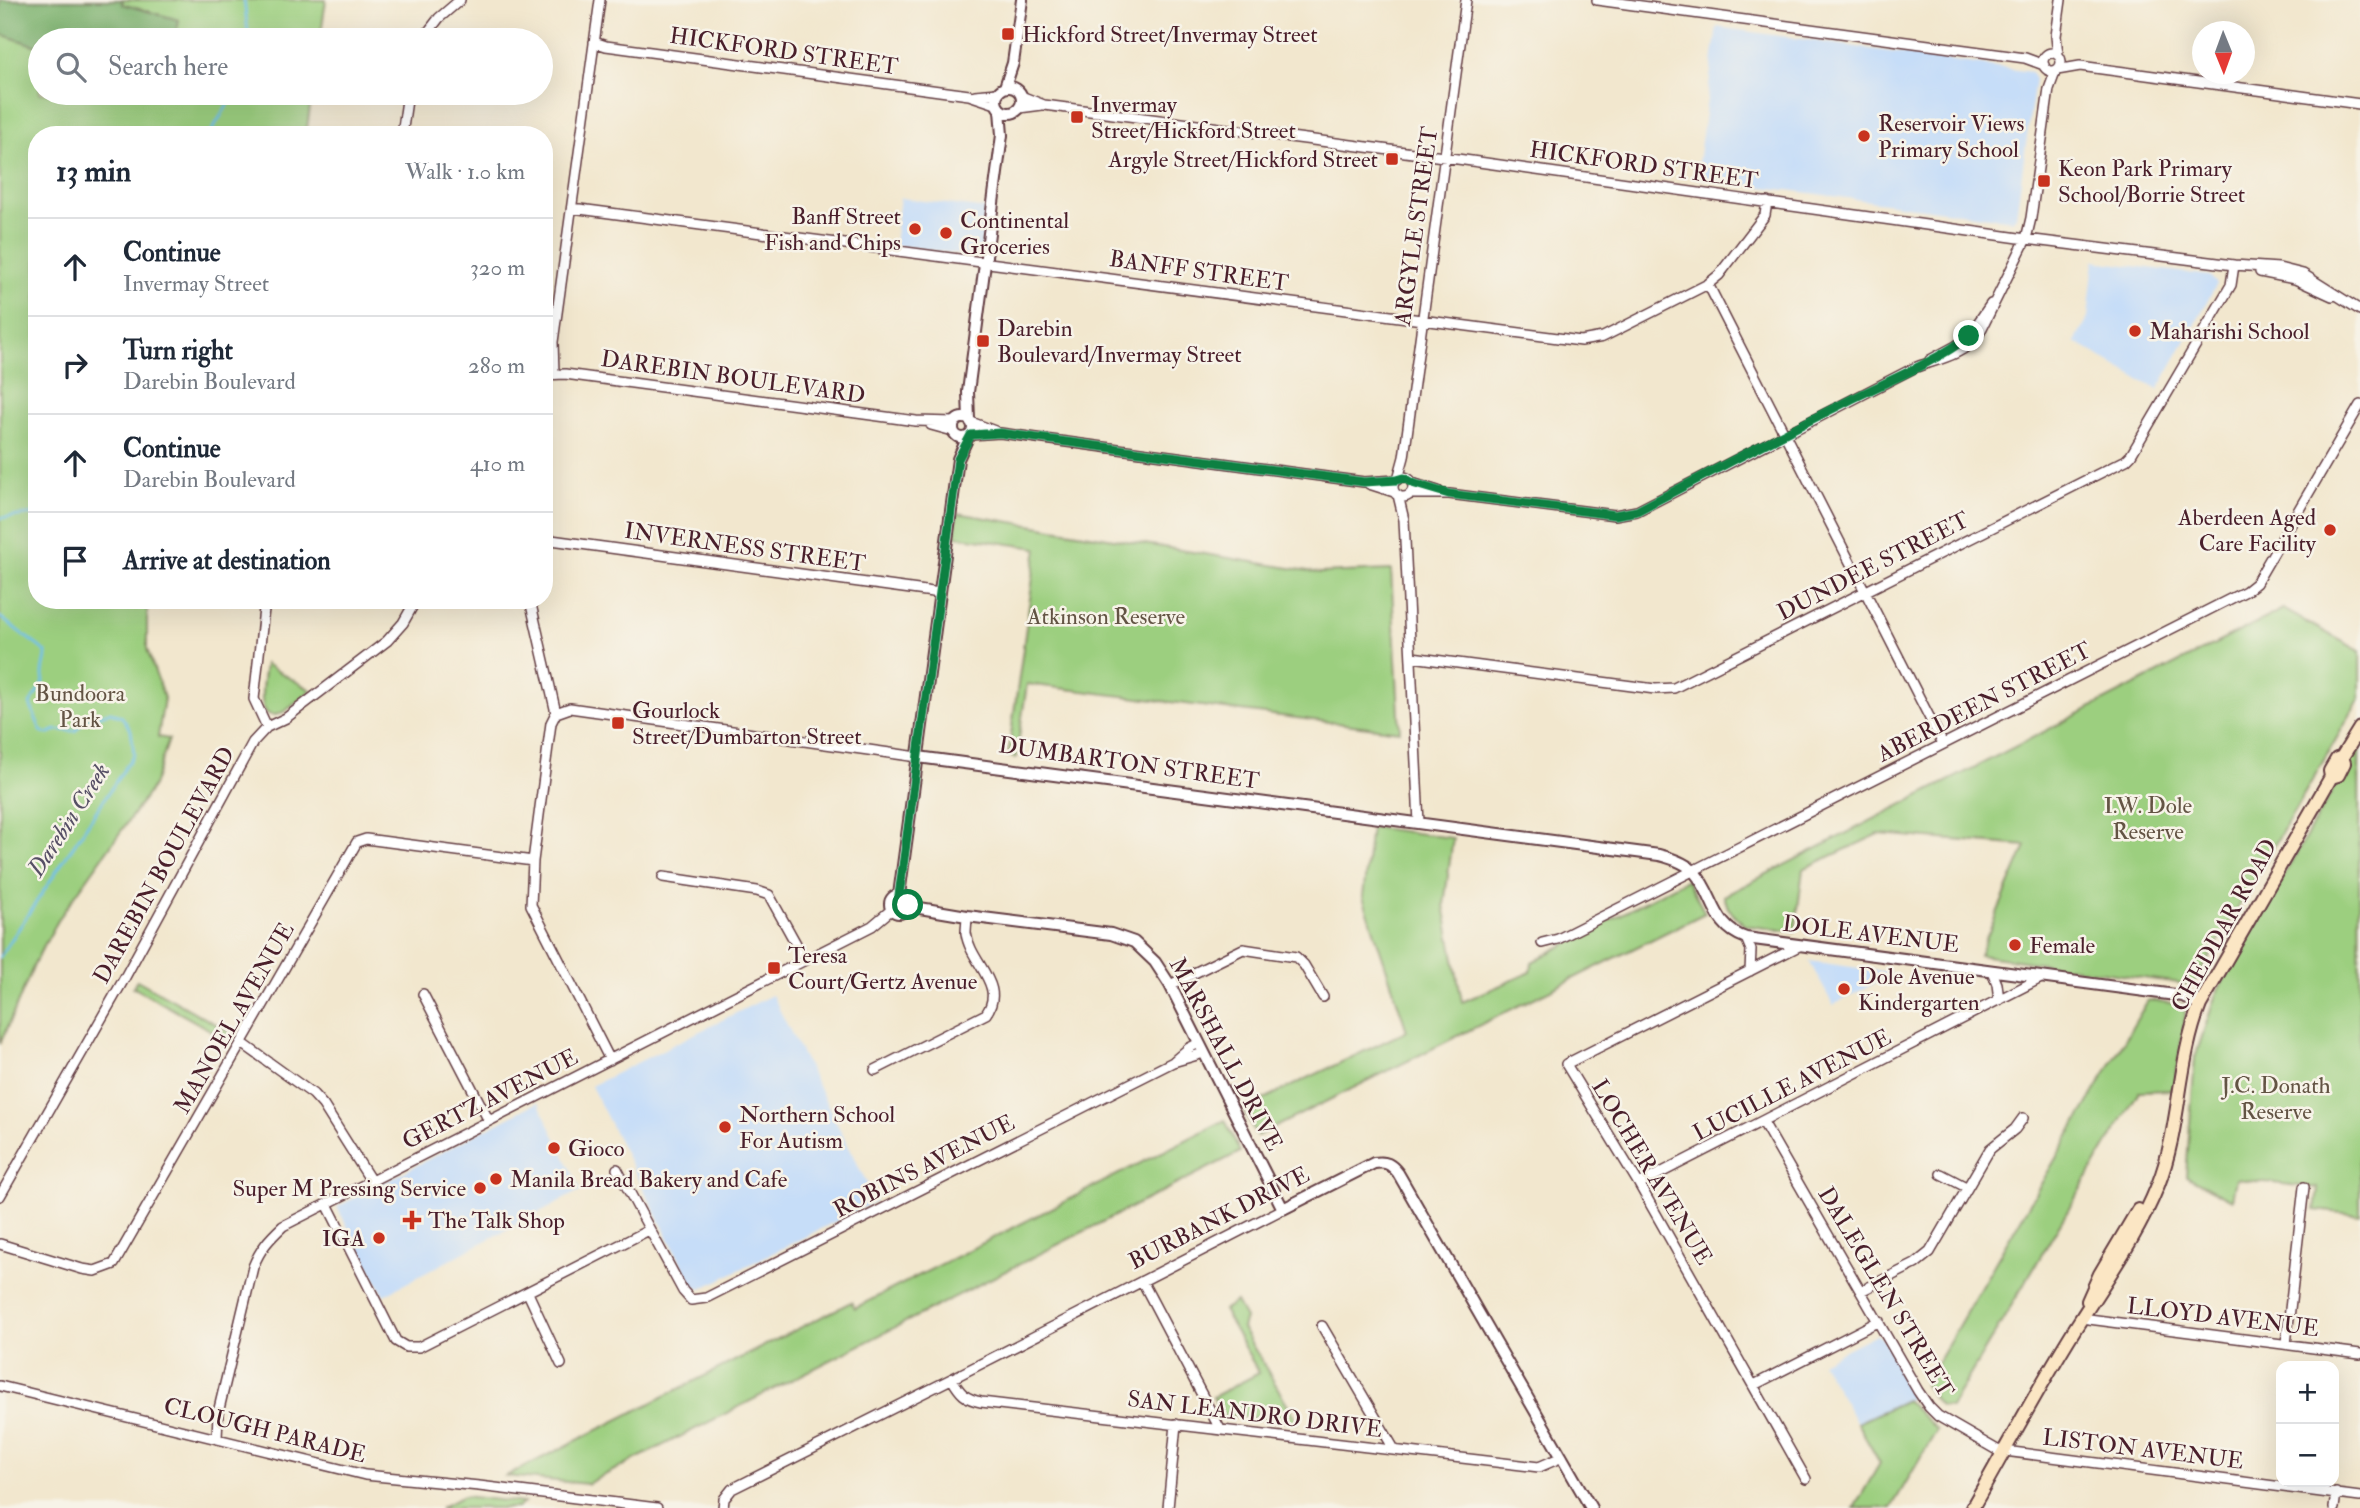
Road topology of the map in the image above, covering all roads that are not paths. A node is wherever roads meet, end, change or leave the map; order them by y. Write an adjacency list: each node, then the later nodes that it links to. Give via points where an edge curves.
1 (460, 0): 7 (street)
2 (600, 0): 9 (street)
3 (1022, 0): 12 (street)
4 (1466, 0): 22 (street, ARGYLE STREET)
5 (1597, 0): 11 (street)
6 (2061, 0): 8 (street)
7 (431, 28)
8 (2056, 36): 10 (street); 11 (street)
9 (594, 42): 17 (street, HICKFORD STREET); 24 (street)
10 (2060, 57): 11 (street, via 2053,53); 13 (street); 14 (street)
11 (2046, 61): 14 (street, via 2051,71); 15 (street)
12 (1013, 63): 16 (street); 17 (street)
13 (2080, 66): 14 (street); 18 (street)
14 (2057, 70): 15 (street)
15 (2049, 89): 25 (street)
16 (1020, 94): 17 (street); 17 (street, via 1012,88); 20 (street, HICKFORD STREET)
17 (1005, 103): 20 (street, HICKFORD STREET); 26 (street)
18 (2360, 104)
19 (406, 105): 21 (street)
20 (1044, 105): 22 (street, HICKFORD STREET)
21 (403, 126)
22 (1446, 158): 23 (street, HICKFORD STREET); 30 (street, ARGYLE STREET)
23 (1766, 202): 25 (street, HICKFORD STREET); 28 (street, BANFF STREET, via 1765,215)
24 (572, 208): 26 (street, BANFF STREET); 31 (street)
25 (2026, 239): 27 (street, HICKFORD STREET); 35 (street, via 1996,297 1969,336 1926,363)
26 (985, 262): 30 (street, BANFF STREET); 34 (street)
27 (2236, 266): 29 (street, HICKFORD STREET, via 2294,271); 44 (street, DUNDEE STREET, via 2231,285 2126,460)
28 (1708, 284): 30 (street, BANFF STREET, via 1604,337 1581,341); 35 (street)
29 (2360, 310)
30 (1422, 321): 36 (street, ARGYLE STREET)
31 (553, 342)
32 (553, 375): 34 (street, DAREBIN BOULEVARD)
33 (2360, 405): 52 (street, ABERDEEN STREET, via 2256,583)
34 (963, 428): 38 (street, DAREBIN BOULEVARD); 43 (street)
35 (1783, 434): 39 (street, via 1627,514); 44 (street)
36 (1404, 457): 37 (street, ARGYLE STREET); 39 (street, ARGYLE STREET)
37 (1397, 480): 38 (street, DAREBIN BOULEVARD); 39 (street, DAREBIN BOULEVARD); 40 (street, ARGYLE STREET)
38 (1364, 482): 40 (street, DAREBIN BOULEVARD)
39 (1410, 488): 40 (street, DAREBIN BOULEVARD, via 1403,497); 41 (street, ARGYLE STREET)
40 (1396, 494): 41 (street, ARGYLE STREET)
41 (1404, 520): 48 (street, ARGYLE STREET)
42 (553, 540): 43 (street, INVERNESS STREET)
43 (940, 593): 53 (street)
44 (1865, 593): 48 (street, DUNDEE STREET, via 1674,688); 52 (street)
45 (264, 609): 50 (street, via 254,699)
46 (411, 609): 50 (street, DAREBIN BOULEVARD, via 387,641 286,718)
47 (532, 609): 49 (street)
48 (1412, 657): 54 (street, ARGYLE STREET)
49 (556, 713): 53 (street, DUMBARTON STREET, via 570,708); 55 (street)
50 (267, 727): 87 (street, DAREBIN BOULEVARD, via 253,742)
51 (2359, 734): 73 (main road, CHEDDAR ROAD, via 2337,759 2331,777)
52 (1943, 744): 56 (street, ABERDEEN STREET)
53 (918, 757): 54 (street, DUMBARTON STREET); 58 (street)
54 (1419, 823): 56 (street, DUMBARTON STREET, via 1660,855)
55 (533, 861): 74 (street, MANOEL AVENUE, via 366,839 357,842); 76 (street, via 531,905)
56 (1695, 872): 62 (street, DOLE AVENUE, via 1720,918 1731,931); 63 (street, ABERDEEN STREET)
57 (663, 877): 65 (street, via 769,895)
58 (899, 895): 59 (street); 60 (street, via 891,899)
59 (908, 906): 60 (street, via 902,913); 61 (street, MARSHALL DRIVE)
60 (891, 910): 65 (street, GERTZ AVENUE, via 872,926)
61 (967, 916): 69 (street, MARSHALL DRIVE, via 1111,934 1134,943 1156,962); 77 (street, via 966,932 994,992 993,1004 986,1014)
62 (1746, 938): 64 (street, DOLE AVENUE); 66 (street, via 1751,950)
63 (1542, 943)
64 (1799, 946): 66 (street, LOCHER AVENUE); 67 (street, DOLE AVENUE)
65 (805, 960): 76 (street, GERTZ AVENUE)
66 (1750, 971): 84 (street, LOCHER AVENUE, via 1566,1064)
67 (1992, 971): 68 (street, DOLE AVENUE); 72 (street)
68 (2041, 978): 72 (street, LUCILLE AVENUE); 73 (street, DOLE AVENUE, via 2183,996)
69 (1170, 985): 71 (street, via 1243,949 1296,957); 75 (street, MARSHALL DRIVE)
70 (423, 994): 79 (street)
71 (1323, 997)
72 (1999, 1000): 80 (street, LUCILLE AVENUE)
73 (2200, 1004): 95 (main road, CHEDDAR ROAD, via 2188,1036 2170,1153 2146,1213)
74 (242, 1043): 83 (street, via 318,1100); 91 (street, MANOEL AVENUE, via 114,1264 95,1271 82,1269)
75 (1201, 1048): 89 (street, MARSHALL DRIVE); 90 (street, ROBINS AVENUE, via 706,1298 691,1300 683,1291)
76 (610, 1060): 79 (street, GERTZ AVENUE)
77 (875, 1070)
78 (2023, 1118): 85 (street, via 1990,1149)
79 (489, 1121): 83 (street, GERTZ AVENUE)
80 (1763, 1122): 84 (street, LUCILLE AVENUE); 93 (street, DALEGLEN STREET)
81 (617, 1169): 90 (street)
82 (1941, 1174): 85 (street)
83 (371, 1181): 88 (street, GERTZ AVENUE)
84 (1639, 1184): 102 (street, LOCHER AVENUE)
85 (1966, 1187): 93 (street, via 1930,1252)
86 (2304, 1187): 98 (street)
87 (0, 1196)
88 (327, 1204): 94 (street, via 396,1341 405,1347 419,1347); 106 (street, GERTZ AVENUE, via 283,1226 258,1253)
89 (1283, 1209): 92 (street, BURBANK DRIVE); 109 (street, BURBANK DRIVE, via 1374,1163 1391,1165)
90 (649, 1230): 94 (street)
91 (0, 1244)
92 (1142, 1282): 101 (street, BURBANK DRIVE); 105 (street)
93 (1861, 1292): 96 (street, DALEGLEN STREET)
94 (528, 1293): 100 (street)
95 (2081, 1318): 98 (street, LLOYD AVENUE); 108 (main road, CHEDDAR ROAD)
96 (1879, 1321): 102 (street); 108 (street, DALEGLEN STREET, via 1928,1407 1994,1448)
97 (1322, 1326): 107 (street)
98 (2286, 1344): 99 (street, LLOYD AVENUE)
99 (2360, 1353)
100 (561, 1364)
101 (952, 1379): 104 (street, SAN LEANDRO DRIVE, via 968,1400); 114 (street, BURBANK DRIVE, via 732,1489)
102 (1754, 1385): 110 (street, LOCHER AVENUE)
103 (0, 1386): 106 (street, CLOUGH PARADE)
104 (1176, 1424): 105 (street, SAN LEANDRO DRIVE); 115 (street)
105 (1220, 1429): 107 (street, SAN LEANDRO DRIVE)
106 (212, 1438): 113 (street, CLOUGH PARADE, via 365,1475)
107 (1394, 1449): 109 (street, SAN LEANDRO DRIVE, via 1539,1467)
108 (2005, 1450): 111 (street, LISTON AVENUE); 117 (main road, CHEDDAR ROAD)
109 (1562, 1457): 116 (street, BURBANK DRIVE)
110 (1806, 1479)
111 (2336, 1493): 112 (street, LISTON AVENUE); 118 (street)
112 (2360, 1497)
113 (657, 1508)
114 (723, 1508)
115 (1168, 1508)
116 (1591, 1508)
117 (1972, 1508)
118 (2334, 1508)

